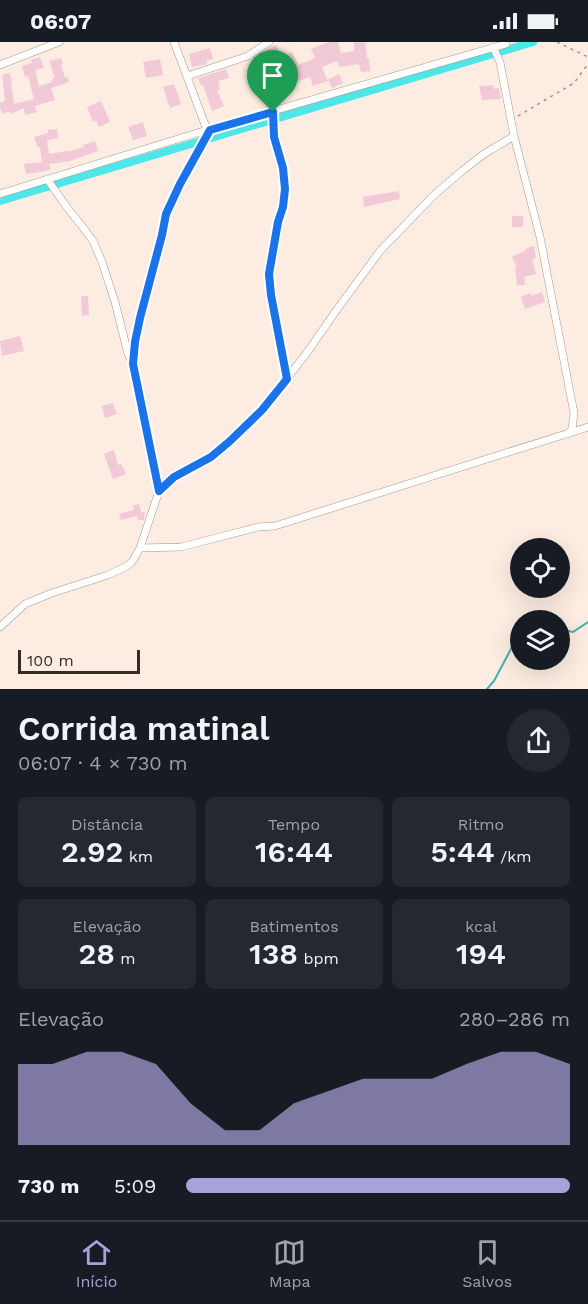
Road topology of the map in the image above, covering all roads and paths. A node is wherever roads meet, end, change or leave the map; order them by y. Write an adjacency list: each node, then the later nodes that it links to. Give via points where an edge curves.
1 (59, 42): 9 (street)
2 (174, 42): 10 (street)
3 (269, 42): 10 (street, via 248,56)
4 (507, 42): 6 (street)
5 (557, 42): 7 (path)
6 (493, 47): 11 (street); 12 (street, via 500,62)
7 (588, 57)
8 (588, 64): 12 (path, via 574,82)
9 (0, 65)
10 (187, 76): 13 (street)
11 (273, 112): 13 (street); 18 (street, via 285,189 269,274)
12 (511, 120): 14 (street)
13 (209, 130): 15 (street); 17 (street, via 166,214 140,318)
14 (514, 136): 18 (street, via 484,154 434,195 380,251); 20 (street, via 540,237 574,413)
15 (47, 179): 16 (street); 17 (street, via 93,242)
16 (0, 194)
17 (133, 364): 21 (street)
18 (287, 379): 21 (street, via 230,441)
19 (588, 428): 20 (street)
20 (568, 434): 22 (street, via 275,526 181,547)
21 (159, 491): 22 (street)
22 (140, 548): 23 (street, via 128,566 25,604)
23 (0, 627)

